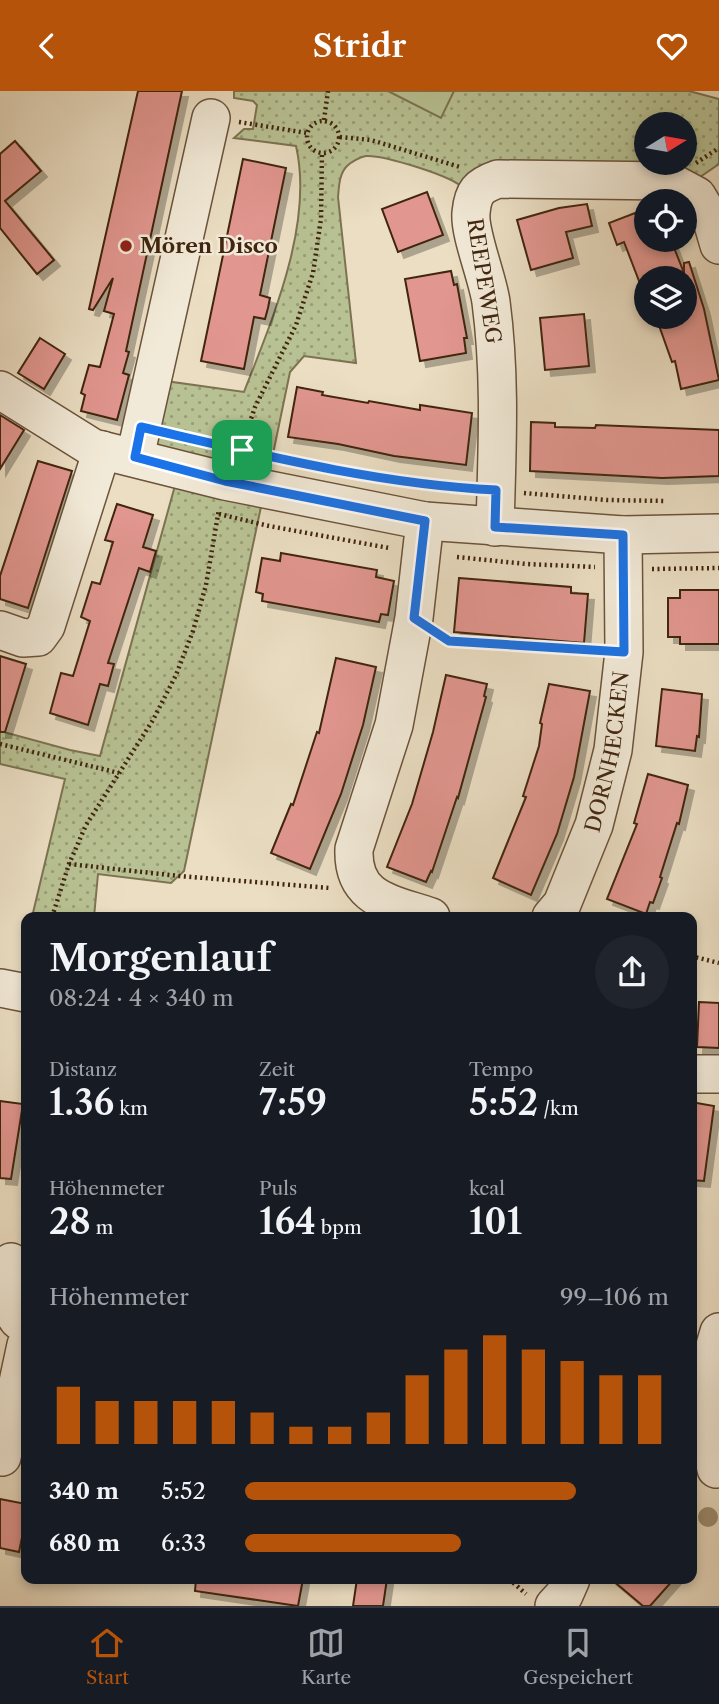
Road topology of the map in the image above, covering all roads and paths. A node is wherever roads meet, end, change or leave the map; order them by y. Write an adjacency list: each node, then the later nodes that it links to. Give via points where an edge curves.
1 (328, 91): 3 (path)
2 (211, 118): 4 (path); 12 (street)
3 (324, 120): 4 (path, via 310,126); 5 (path, via 338,129)
4 (307, 133): 6 (path, via 310,147)
5 (340, 137): 6 (path, via 331,152); 7 (path, via 371,140)
6 (322, 153): 13 (path, via 321,219 313,273 296,325 255,407)
7 (498, 179): 8 (street, via 669,181 697,196); 15 (street, REEPEWEG, via 481,185 470,216 490,299 499,383)
8 (719, 244)
9 (0, 390): 12 (street, via 93,448)
10 (204, 442): 13 (path)
11 (252, 453): 13 (path)
12 (118, 454): 13 (street); 22 (street, via 46,626 38,637 23,638)
13 (233, 465): 17 (street); 25 (path, via 193,631 153,720)
14 (367, 476): 15 (path)
15 (496, 490): 16 (path); 18 (street, REEPEWEG)
16 (677, 501)
17 (425, 521): 18 (street); 21 (street)
18 (495, 527): 20 (street)
19 (719, 533): 20 (street)
20 (623, 535): 23 (street, DORNHECKEN)
21 (414, 618): 23 (path, via 449,641); 27 (street, via 394,725 354,849)
22 (0, 630)
23 (624, 652): 30 (street, DORNHECKEN, via 613,750 594,825)
24 (0, 744): 25 (path)
25 (119, 773): 26 (path, via 86,825)
26 (69, 864): 27 (path, via 327,889); 28 (path)
27 (357, 878): 29 (street, via 382,899)
28 (54, 912)
29 (417, 912)
30 (555, 912)
31 (697, 957): 32 (path)
32 (719, 963)
33 (0, 988): 34 (street)
34 (21, 992)
35 (697, 1074): 36 (street)
36 (719, 1075)
37 (11, 1262): 38 (street, via 16,1273 9,1307 12,1317)
38 (21, 1323)
39 (719, 1332): 42 (street, via 704,1384)
40 (16, 1356): 41 (street)
41 (10, 1458)
42 (709, 1472)
43 (516, 1584): 45 (path)
44 (569, 1584): 45 (street, via 564,1595)
45 (542, 1601)

